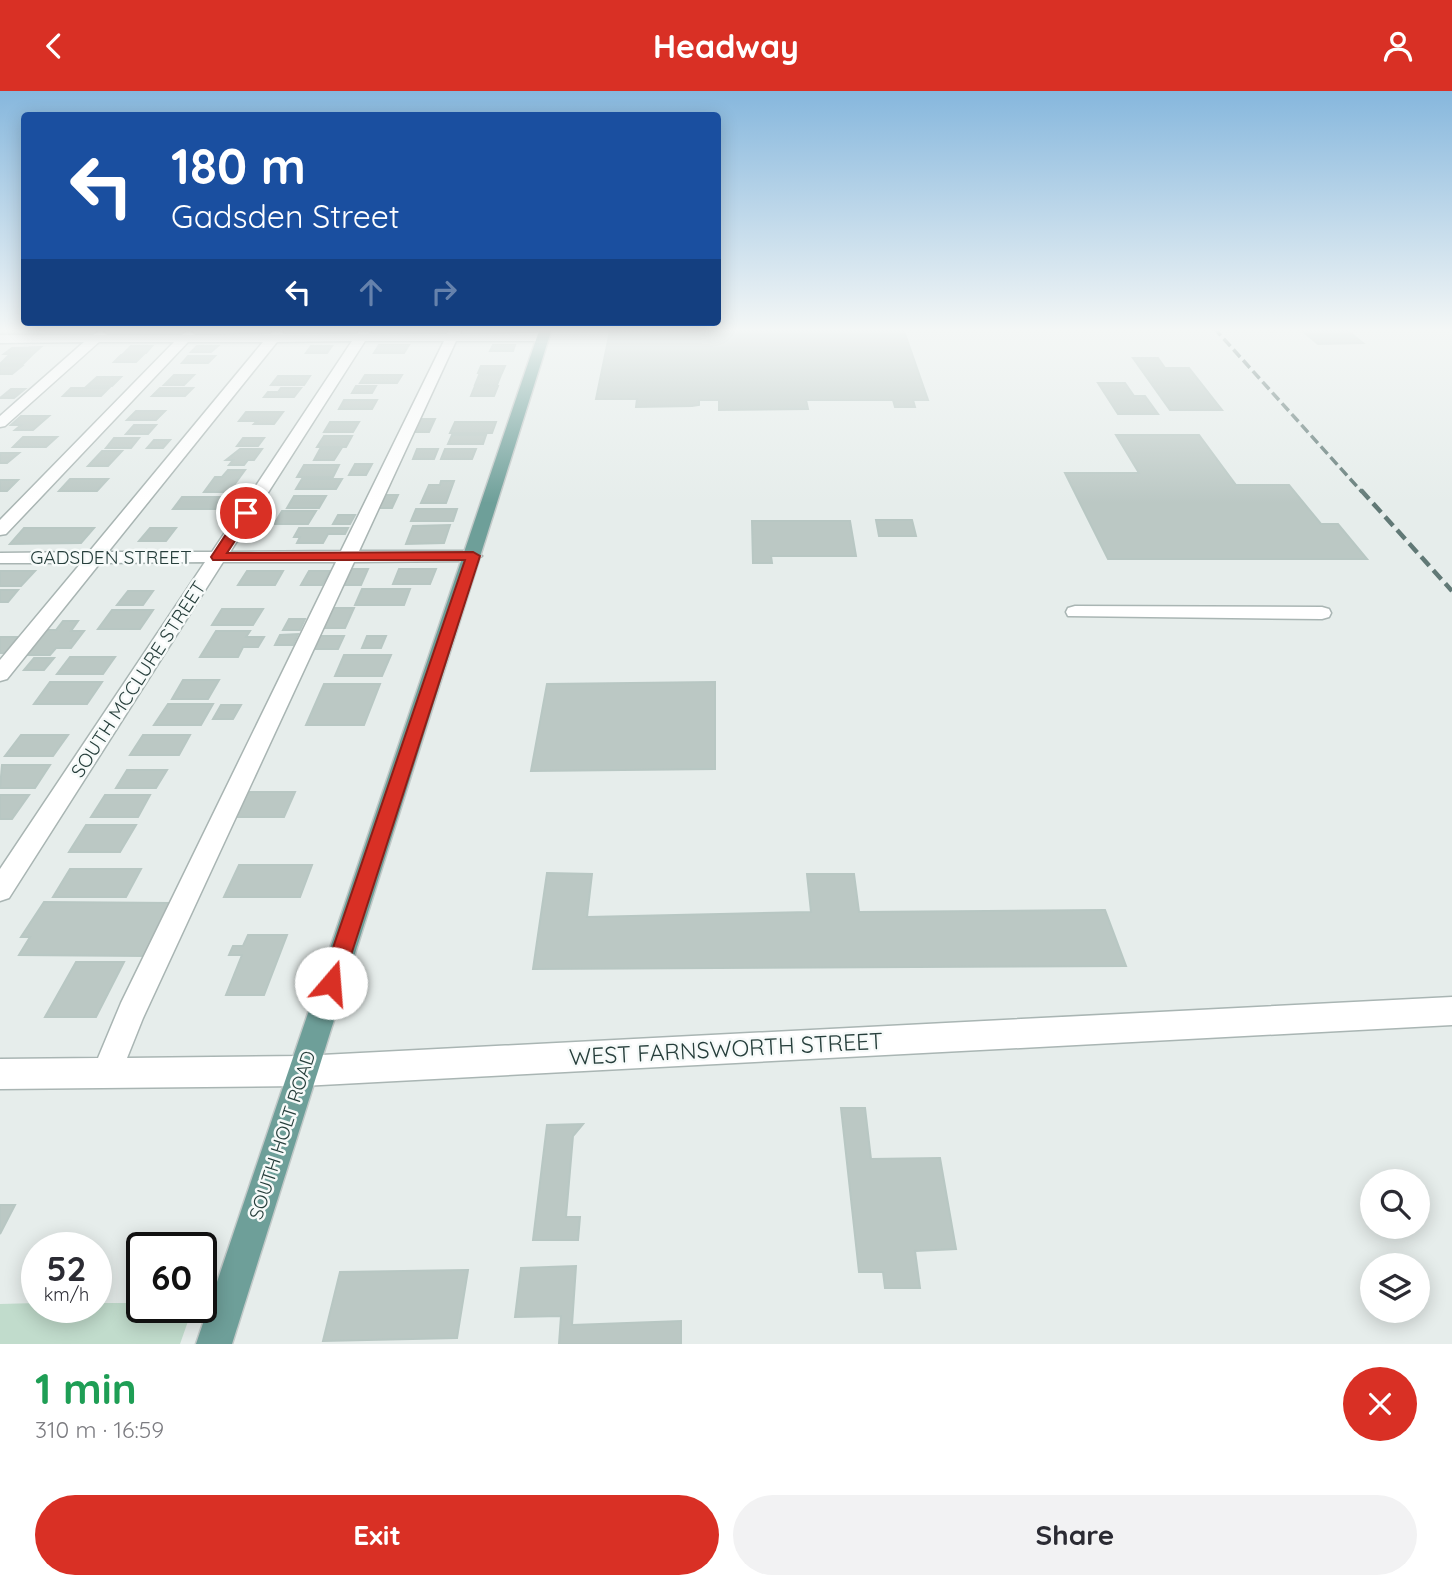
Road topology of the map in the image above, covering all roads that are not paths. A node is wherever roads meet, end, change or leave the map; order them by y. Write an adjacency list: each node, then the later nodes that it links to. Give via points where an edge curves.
1 (42, 386): 7 (street)
2 (138, 386): 8 (street)
3 (234, 386): 11 (street)
4 (329, 386): 12 (street, SOUTH MCCLURE STREET)
5 (428, 386): 9 (street)
6 (528, 386): 10 (main road, SOUTH HOLT ROAD)
7 (0, 423)
8 (0, 530)
9 (347, 556): 10 (street, GADSDEN STREET); 12 (street, GADSDEN STREET); 20 (street)
10 (473, 556): 19 (main road, SOUTH HOLT ROAD)
11 (95, 557): 12 (street, GADSDEN STREET); 13 (street, GADSDEN STREET); 16 (street)
12 (218, 557): 17 (street, SOUTH MCCLURE STREET)
13 (0, 558)
14 (1075, 612): 15 (street)
15 (1322, 613)
16 (0, 674)
17 (0, 890)
18 (1452, 1011): 19 (street, WEST FARNSWORTH STREET)
19 (302, 1071): 20 (street, WEST FARNSWORTH STREET); 22 (main road, SOUTH HOLT ROAD)
20 (107, 1073): 21 (street, WEST FARNSWORTH STREET)
21 (0, 1074)
22 (214, 1344)

